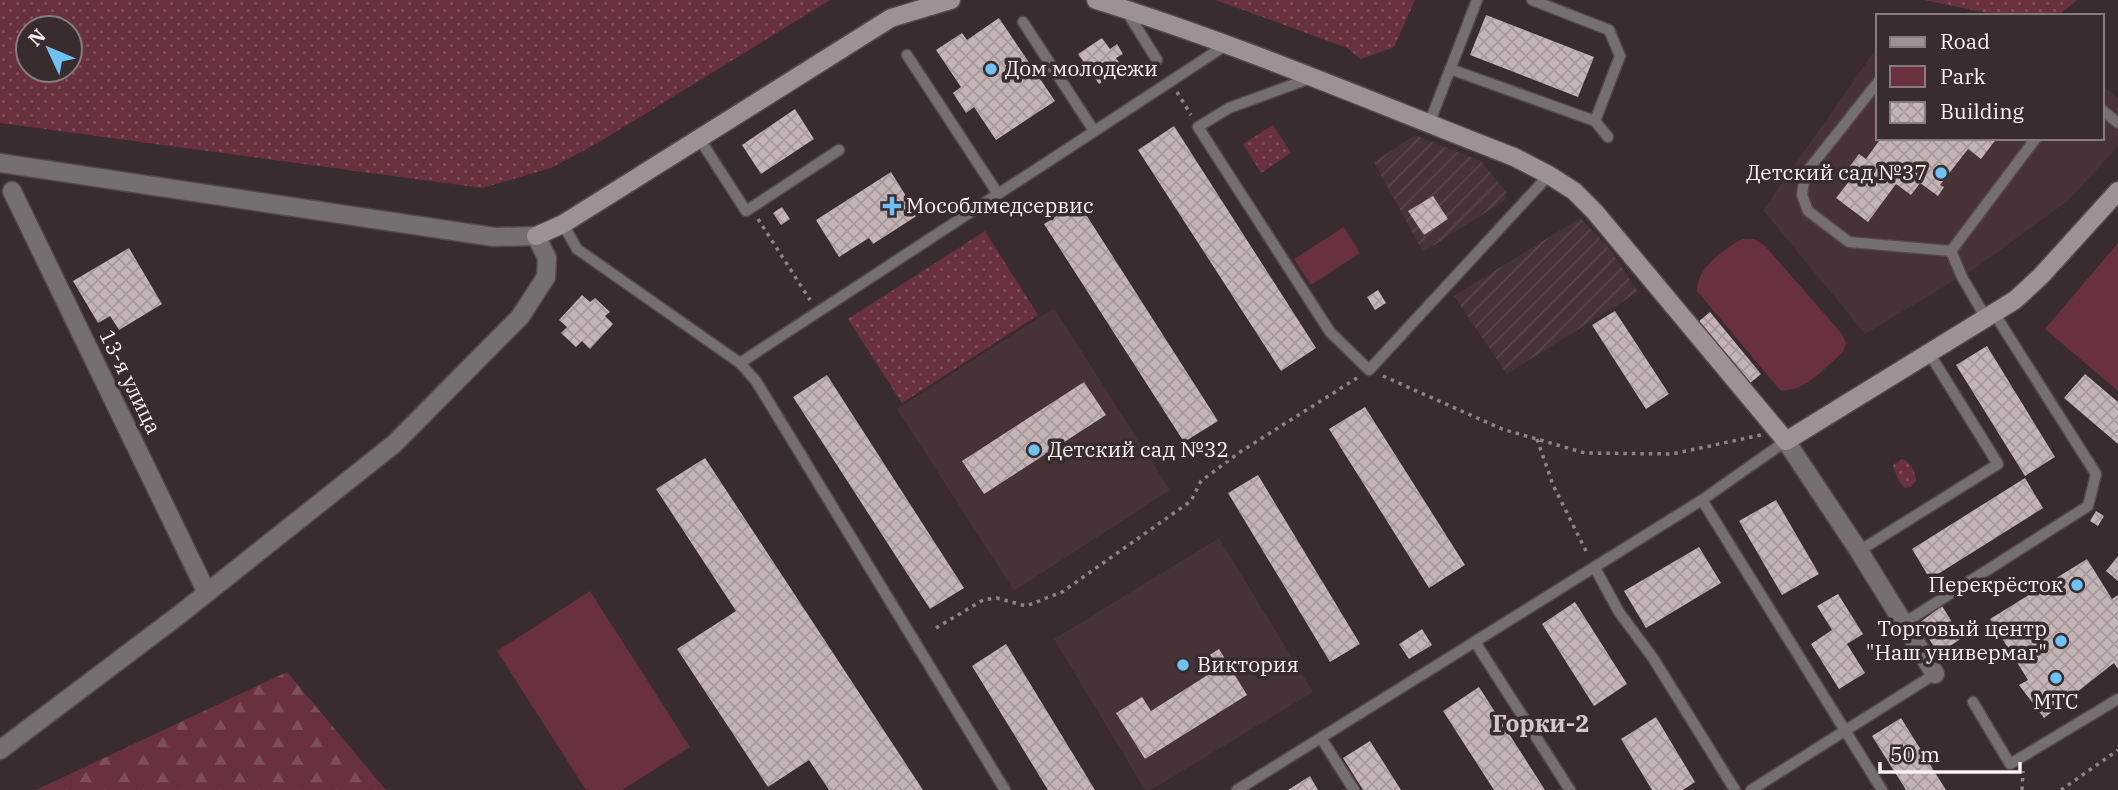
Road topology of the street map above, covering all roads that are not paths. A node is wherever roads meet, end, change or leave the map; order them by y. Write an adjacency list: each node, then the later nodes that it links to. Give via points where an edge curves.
1 (951, 0): 19 (street, via 891,18)
2 (1096, 0): 5 (street)
3 (1478, 0): 10 (lane)
4 (1532, 0): 14 (lane, via 1609,30 1620,56)
5 (1125, 9): 7 (street); 9 (lane)
6 (1023, 22): 17 (lane)
7 (1226, 45): 11 (street); 17 (lane)
8 (907, 55): 26 (lane)
9 (1157, 60)
10 (1450, 69): 14 (lane); 16 (lane)
11 (1311, 78): 16 (street); 23 (lane, via 1229,108 1198,127 1330,332 1369,370)
12 (1876, 85): 29 (lane, via 1805,174 1802,195 1808,211 1849,242)
13 (2104, 112): 15 (lane)
14 (1595, 121): 18 (lane)
15 (2118, 123)
16 (1429, 124): 23 (street)
17 (1094, 131): 26 (lane)
18 (1608, 137)
19 (699, 138): 21 (lane, via 746,211); 27 (street)
20 (2034, 140): 29 (lane)
21 (839, 150)
22 (0, 163): 28 (street, via 494,237)
23 (1549, 175): 33 (street, via 1574,191 1613,230)
24 (12, 191): 37 (street, 13-я улица)
25 (2118, 191): 30 (street, via 2041,276)
26 (998, 194): 32 (lane)
27 (563, 224): 28 (street); 32 (lane, via 577,249)
28 (536, 236): 37 (street, via 547,258 546,277 520,317 394,444)
29 (1951, 251): 30 (lane)
30 (1990, 316): 31 (street); 38 (lane, via 2096,474 2088,506)
31 (1929, 353): 33 (street); 35 (lane, via 1998,464)
32 (740, 363): 47 (lane, via 756,381)
33 (1786, 442): 34 (lane); 35 (street)
34 (1702, 500): 36 (lane); 43 (lane)
35 (1859, 551): 38 (street)
36 (1595, 568): 39 (lane); 50 (lane)
37 (206, 593): 45 (street)
38 (1904, 623): 40 (street)
39 (1475, 642): 44 (lane); 49 (lane)
40 (1935, 674): 43 (lane)
41 (2118, 699): 42 (lane, via 2010,764)
42 (1973, 702)
43 (1845, 729): 51 (lane); 52 (lane)
44 (1321, 738): 46 (lane); 48 (lane)
45 (0, 750)
46 (1244, 788)
47 (1005, 790)
48 (1354, 790)
49 (1570, 790)
50 (1735, 790)
51 (1751, 790)
52 (1882, 790)

